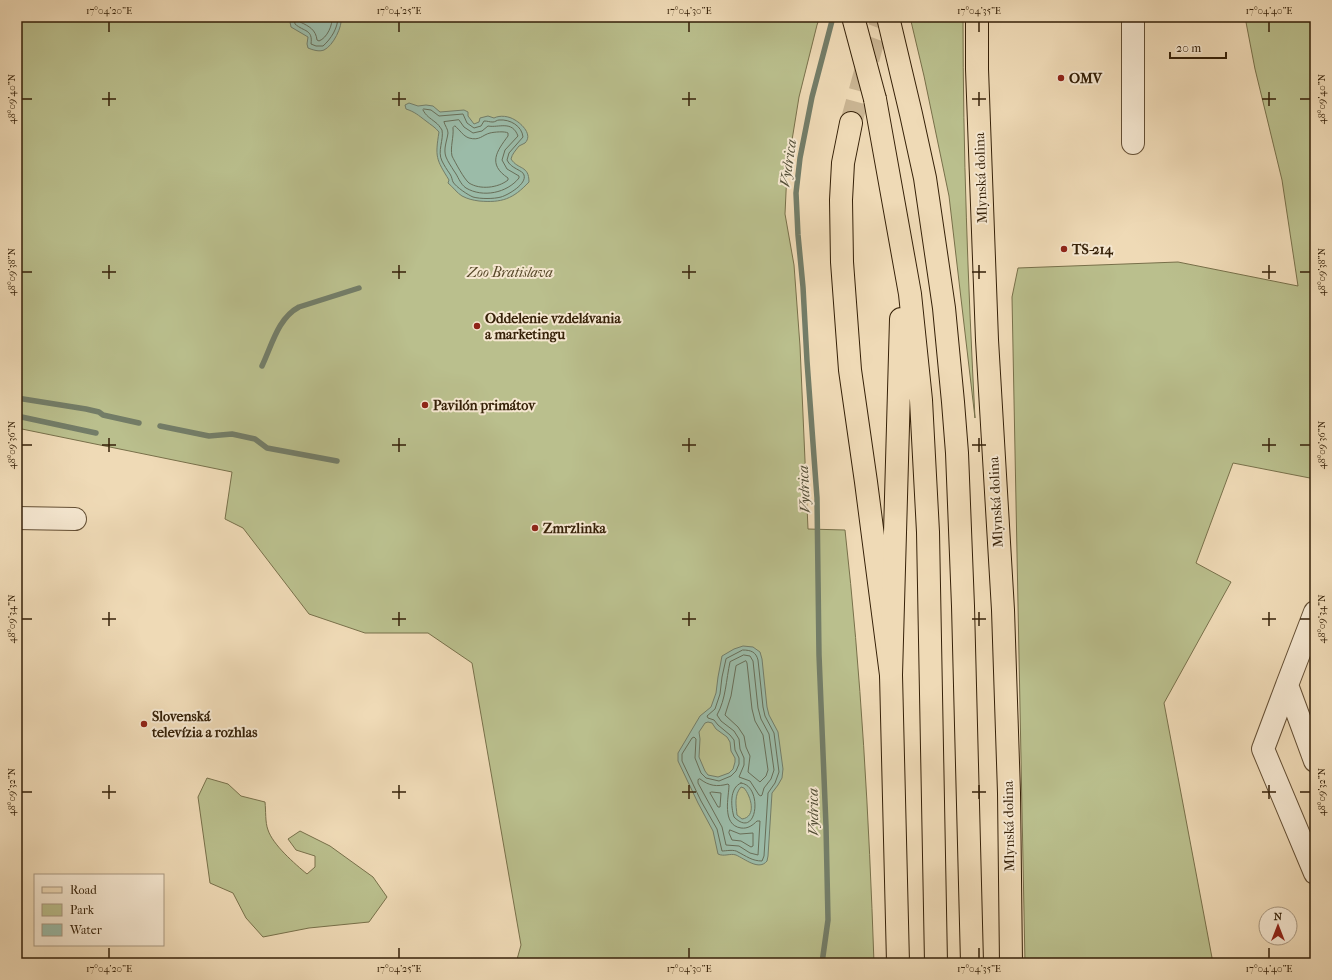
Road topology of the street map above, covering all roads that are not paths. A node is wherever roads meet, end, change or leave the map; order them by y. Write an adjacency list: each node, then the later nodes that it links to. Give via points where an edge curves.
1 (853, 17): 7 (main road, bridge, via 875,99)
2 (977, 17): 18 (main road, Mlynská dolina, via 987,340 1009,793)
3 (1133, 17): 6 (street)
4 (891, 26): 17 (main road, via 926,186 944,308 956,446 964,606)
5 (851, 123): 11 (main road, via 843,163 841,200 843,285 850,370)
6 (1133, 143)
7 (902, 248): 11 (main road); 16 (main road, via 922,400 928,532)
8 (17, 518): 9 (street)
9 (75, 519)
10 (1315, 612): 12 (street)
11 (891, 675): 15 (main road)
12 (1287, 685): 13 (street); 14 (street, via 1263,749)
13 (1315, 761)
14 (1315, 873)
15 (898, 963)
16 (936, 963)
17 (972, 963)
18 (1011, 963)

